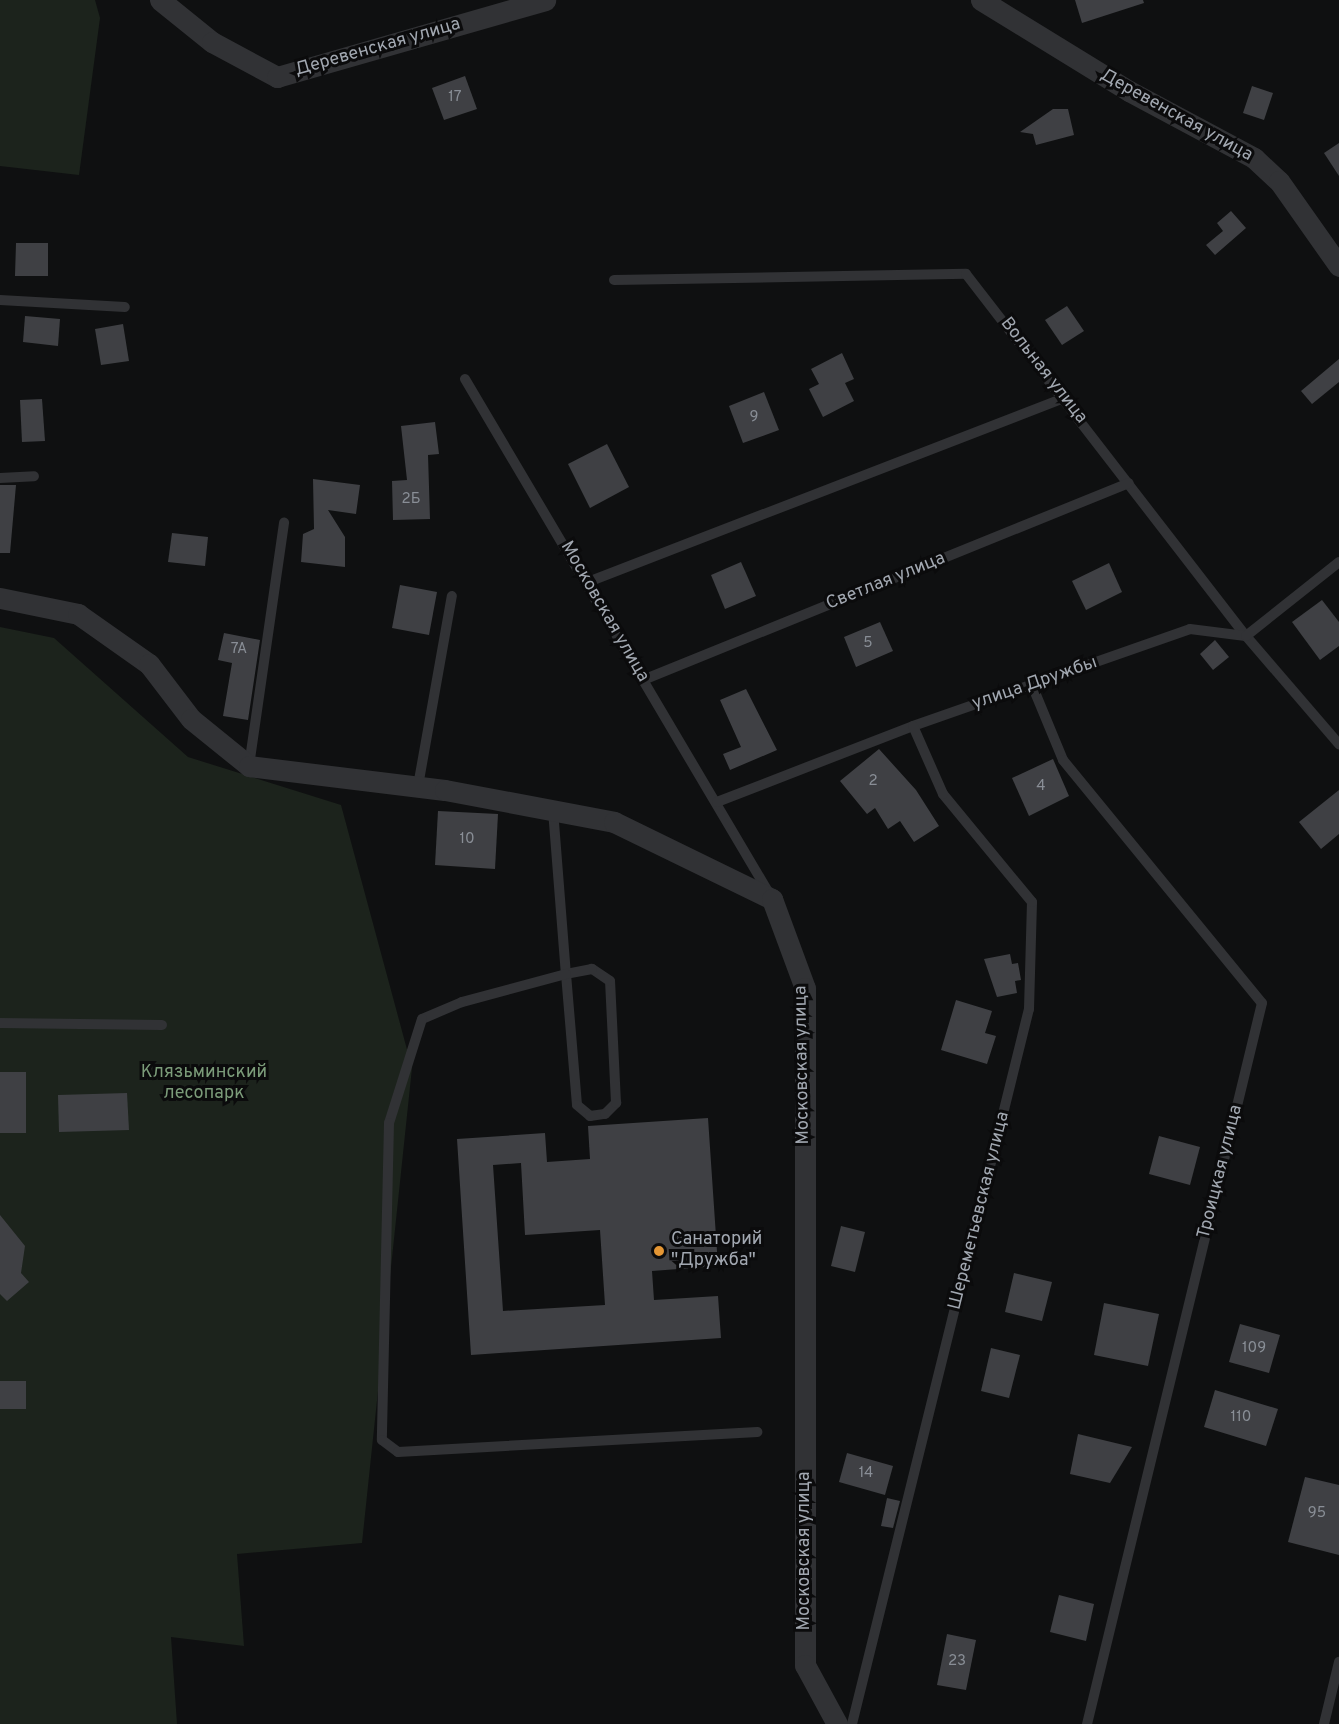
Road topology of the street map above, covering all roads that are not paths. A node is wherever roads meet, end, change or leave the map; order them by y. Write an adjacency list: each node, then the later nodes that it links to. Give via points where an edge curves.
1 (160, 0): 2 (street, Деревенская улица, via 212,42 277,77)
2 (544, 0)
3 (981, 0): 4 (street, Деревенская улица, via 1129,91 1254,158 1279,181)
4 (1339, 266)
5 (614, 280): 9 (lane, Вольная улица, via 966,274)
6 (0, 300): 7 (lane)
7 (125, 307)
8 (465, 380): 15 (lane, Московская улица)
9 (1064, 398): 12 (lane, Вольная улица); 15 (lane)
10 (34, 476): 11 (lane)
11 (0, 477)
12 (1129, 483): 18 (lane, Вольная улица); 19 (lane, Светлая улица)
13 (284, 523): 23 (lane)
14 (1339, 562): 18 (lane)
15 (588, 582): 19 (lane, Московская улица)
16 (453, 596): 24 (lane)
17 (0, 598): 23 (street, via 78,614 149,664 191,719)
18 (1246, 636): 20 (lane, улица Дружбы, via 1190,629); 22 (lane, Вольная улица)
19 (643, 681): 25 (lane, Московская улица)
20 (1032, 685): 21 (lane, улица Дружбы); 35 (lane, Троицкая улица, via 1063,760 1262,1003)
21 (913, 726): 25 (lane, улица Дружбы); 34 (lane, Шереметьевская улица, via 943,794 1032,902 1029,1009)
22 (1339, 744)
23 (249, 766): 24 (street)
24 (418, 786): 26 (street)
25 (717, 802): 27 (lane, Московская улица)
26 (553, 810): 27 (street, via 614,822); 28 (lane)
27 (772, 899): 33 (street, Московская улица, via 805,988 805,1665)
28 (566, 974): 28 (lane, via 577,1105 590,1116 605,1114 616,1103 610,981 592,969); 31 (lane, via 462,1002 422,1019 389,1123 382,1440 398,1452)
29 (0, 1023): 30 (lane)
30 (162, 1025)
31 (757, 1432)
32 (1339, 1662): 36 (lane)
33 (837, 1724)
34 (852, 1724)
35 (1087, 1724)
36 (1324, 1724)

